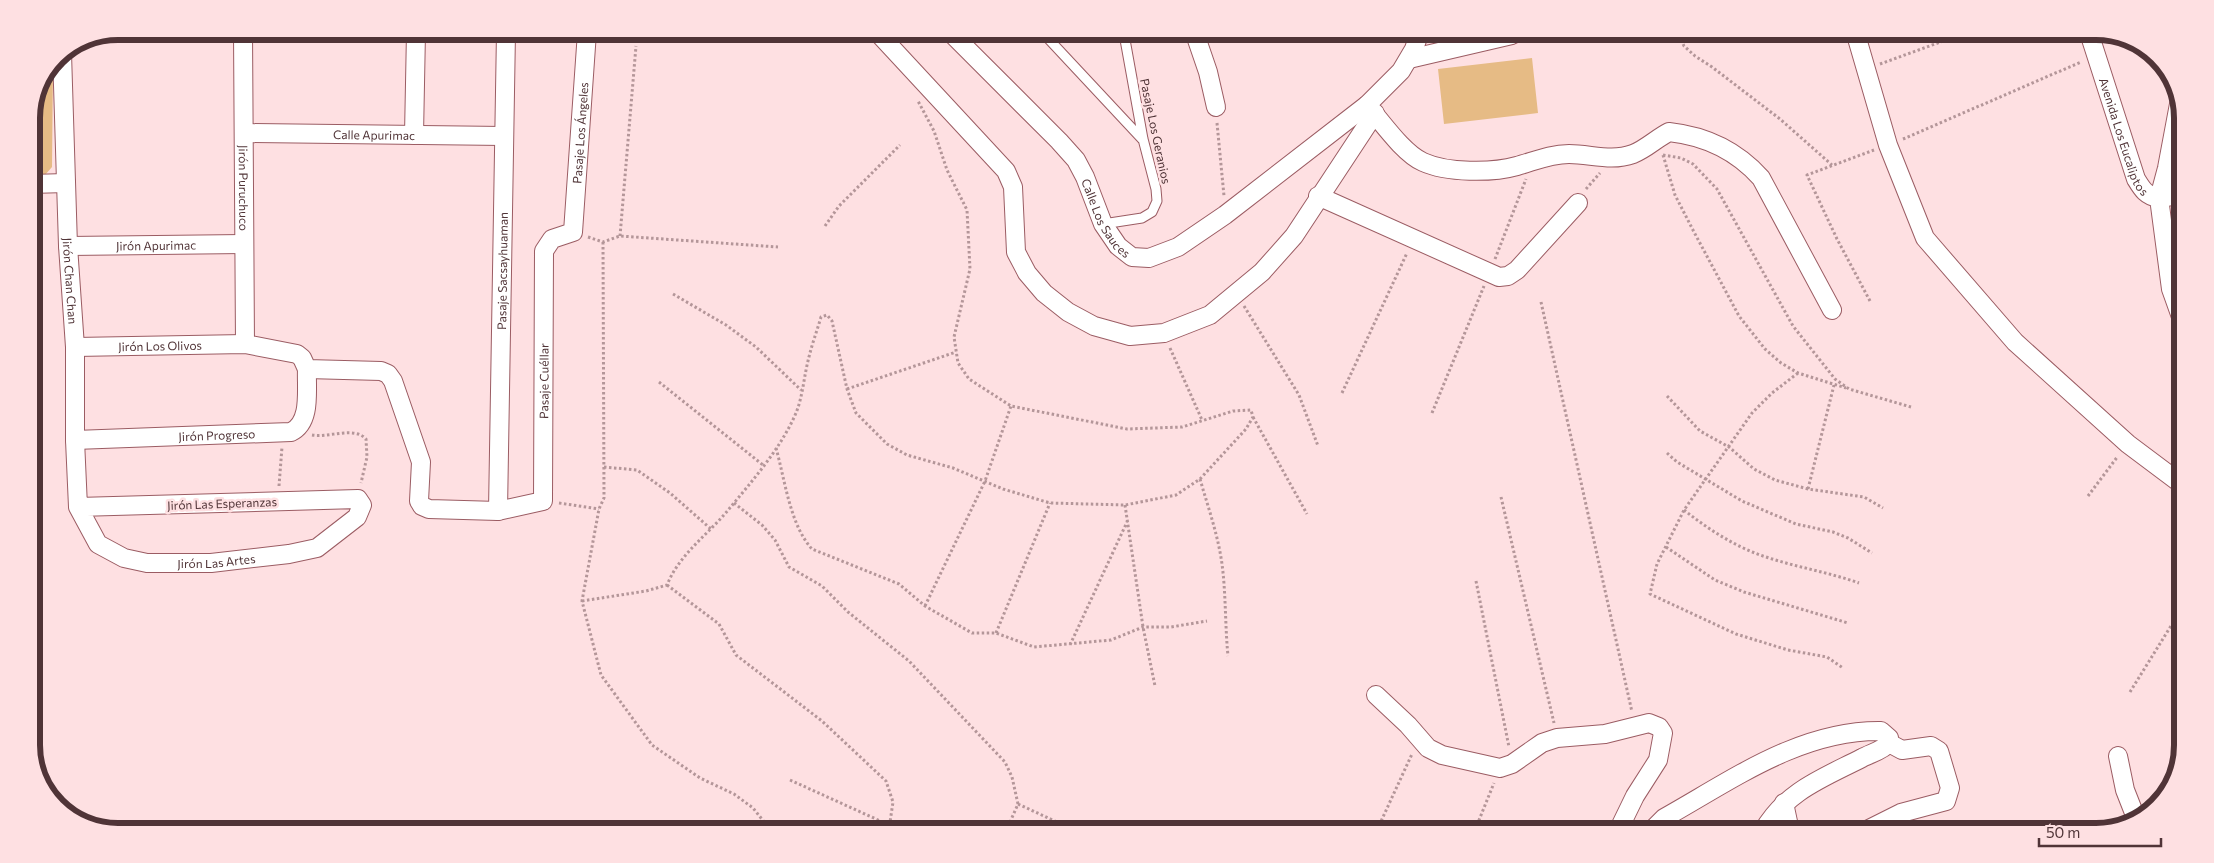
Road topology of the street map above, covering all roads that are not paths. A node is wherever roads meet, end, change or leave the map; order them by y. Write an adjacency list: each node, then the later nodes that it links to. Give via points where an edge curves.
1 (243, 40): 19 (street, Jirón Puruchuco)
2 (416, 40): 20 (street)
3 (506, 40): 21 (street, Pasaje Sacsayhuaman)
4 (586, 40): 30 (street, Pasaje Los Ángeles)
5 (885, 40): 26 (street, via 1006,170 1013,186 1016,252 1027,273 1044,293 1068,312 1094,326 1130,336 1164,333 1210,315 1262,272 1294,236)
6 (958, 40): 29 (street, Calle Los Sauces, via 1076,160)
7 (1050, 40): 22 (lane)
8 (1125, 40): 22 (lane, Pasaje Los Geranios)
9 (1198, 40): 16 (street)
10 (1417, 40): 14 (street)
11 (1487, 40): 14 (street)
12 (1857, 40): 39 (street, via 1888,145 1926,238 2015,342 2128,444)
13 (2091, 40): 27 (street, Avenida Los Eucaliptos, via 2136,179 2144,191)
14 (1409, 59): 17 (street)
15 (62, 64): 23 (street, Jirón Chan Chan)
16 (1216, 107)
17 (1371, 109): 26 (street); 29 (street, Calle Los Sauces, via 1178,247 1149,258 1132,256 1118,246); 34 (street, via 1422,162 1464,170 1496,170 1518,166 1542,156 1569,154 1616,158 1634,154 1669,132 1699,137 1731,151 1761,178)
18 (2174, 131): 27 (street)
19 (244, 134): 20 (street, Calle Apurimac); 31 (street, Jirón Puruchuco)
20 (414, 135): 21 (street, Calle Apurimac)
21 (504, 136): 42 (street, Pasaje Sacsayhuaman)
22 (1143, 140): 29 (lane, Pasaje Los Geranios, via 1156,189 1157,201 1152,212 1142,218)
23 (66, 183): 24 (street); 32 (street, Jirón Chan Chan)
24 (40, 184)
25 (2174, 194): 27 (street)
26 (1318, 196): 28 (street, via 1499,277 1517,270)
27 (2159, 198): 33 (street, Avenida Los Eucaliptos)
28 (1578, 203)
29 (1103, 224)
30 (574, 232): 42 (street, Pasaje Cuéllar, via 552,240 544,251 543,501)
31 (244, 244): 32 (street, Jirón Apurimac); 35 (street, Jirón Puruchuco)
32 (68, 246): 36 (street, Jirón Chan Chan)
33 (2174, 297)
34 (1832, 310)
35 (245, 344): 36 (street, Jirón Los Olivos); 37 (street, Jirón Los Olivos, via 297,354)
36 (74, 347): 38 (street, Jirón Chan Chan)
37 (307, 369): 38 (street, Jirón Progreso, via 305,418 300,428 287,432); 42 (street, via 382,371 388,374 404,408 421,462 419,501 422,506 429,509)
38 (75, 440): 41 (street, Jirón Chan Chan)
39 (2174, 478)
40 (360, 502): 41 (street, Jirón Las Esperanzas, via 278,501); 41 (street, Jirón Las Artes, via 357,517 317,548 211,563 147,563 124,558 98,544)
41 (78, 508)
42 (498, 511)
43 (1376, 695): 48 (street, via 1428,748 1442,755 1506,766 1542,743 1557,738 1606,734 1649,723 1660,727 1663,733 1658,760)
44 (1889, 743): 46 (street, via 1885,748 1803,788); 49 (street, via 1889,738 1881,731 1827,737 1767,760 1726,781); 52 (street, via 1902,750 1926,745 1936,748 1950,788 1946,801 1901,813)
45 (2118, 756): 47 (street)
46 (1784, 803): 50 (street); 51 (street)
47 (2134, 813)
48 (1622, 823)
49 (1659, 823)
50 (1769, 823)
51 (1788, 823)
52 (1881, 823)

